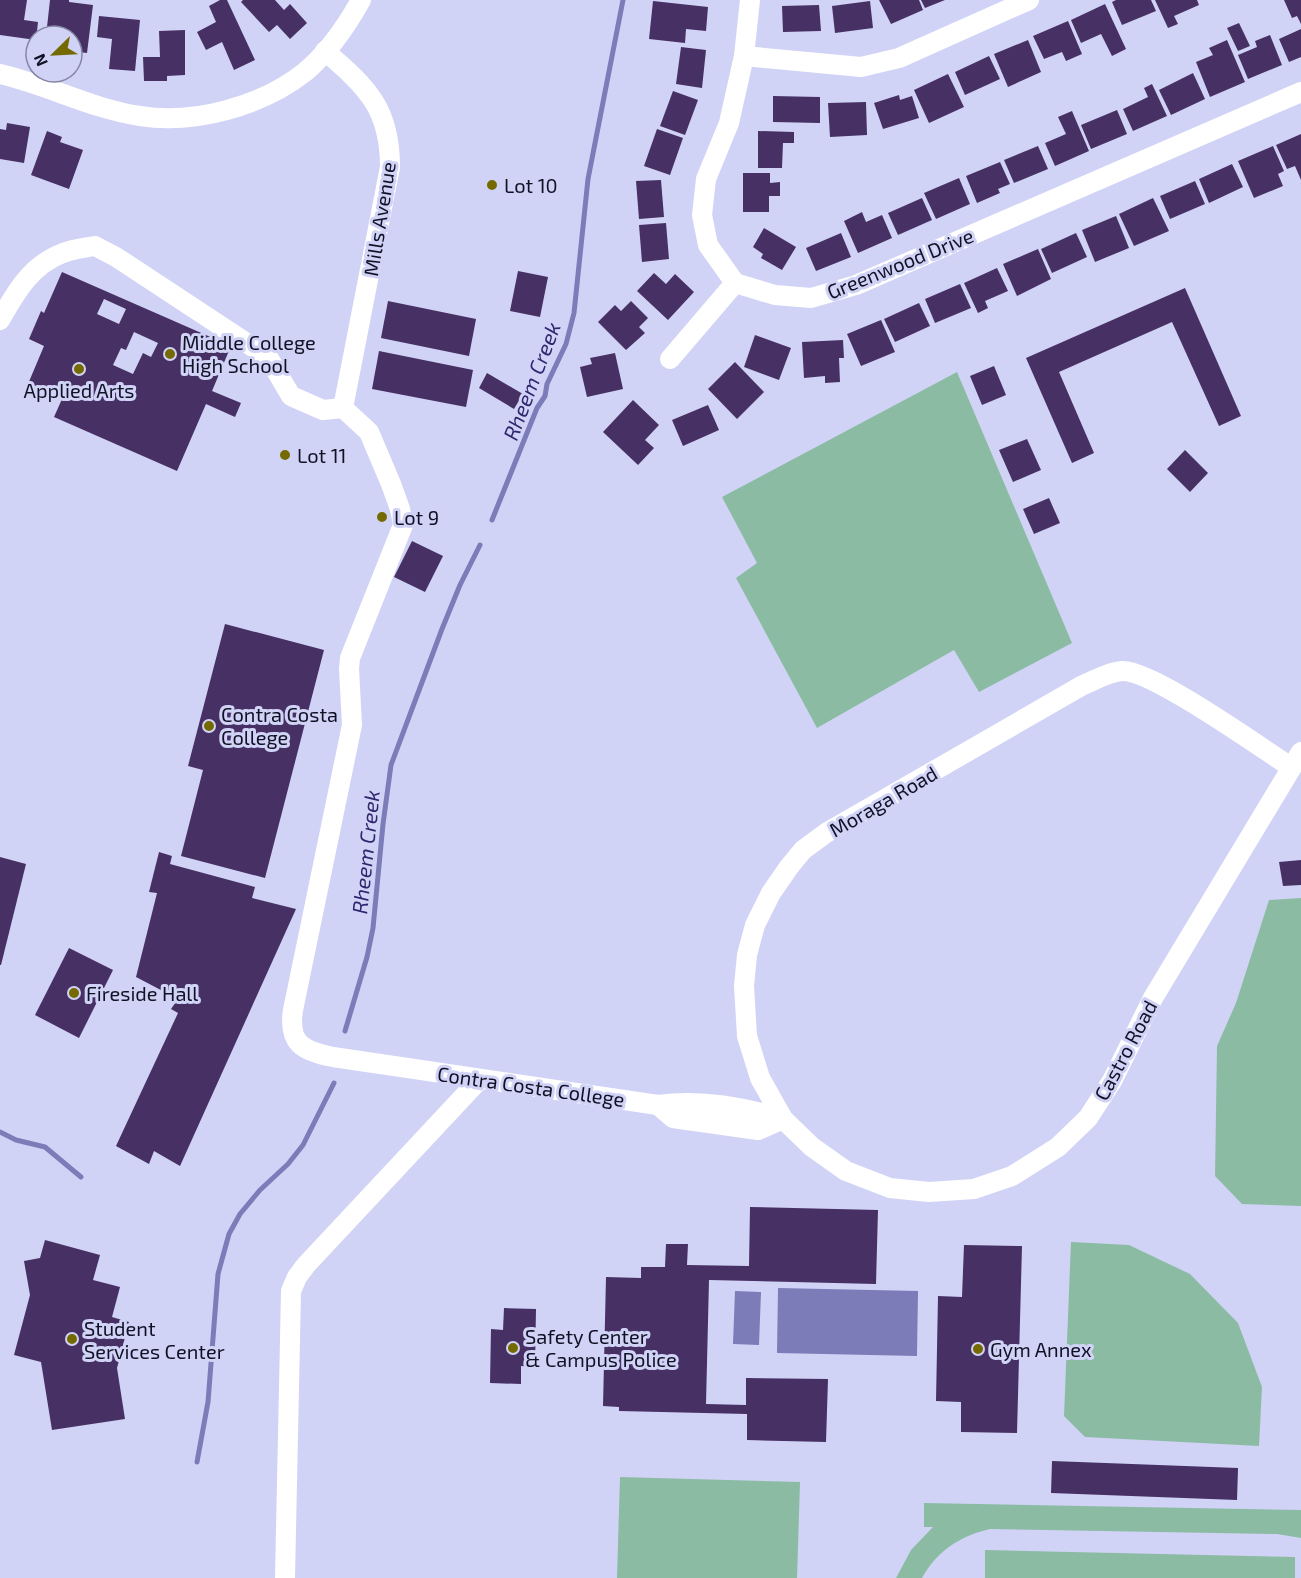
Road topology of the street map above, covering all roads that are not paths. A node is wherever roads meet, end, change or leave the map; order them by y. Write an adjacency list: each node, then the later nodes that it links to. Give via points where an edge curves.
1 (361, 0): 4 (street)
2 (750, 0): 5 (street)
3 (1029, 0): 5 (street, via 899,58 861,67)
4 (325, 51): 6 (street, via 305,71 270,94 229,110 171,119 119,112); 11 (street, Mills Avenue, via 368,93 390,141 390,167)
5 (744, 56): 8 (street, via 729,123 706,178 702,215 708,244)
6 (0, 74)
7 (1301, 92): 8 (street, Greenwood Drive, via 856,285 811,298 775,295)
8 (735, 283): 10 (street)
9 (0, 320): 11 (street, via 17,290 39,266 63,253 95,246 268,357 291,396 323,410)
10 (670, 359)
11 (343, 408): 13 (street, Contra Costa College, via 369,432 403,525 350,658 352,725 291,1027 302,1046 316,1054)
12 (1296, 759): 14 (street, Moraga Road, via 1141,674 1124,671 1083,685 826,833 803,850 771,893 755,925 747,955 747,1036 760,1078); 15 (street, Castro Road, via 1153,998 1112,1081 1088,1118 1058,1148 1012,1176 974,1189 929,1192 890,1188)
13 (480, 1079): 14 (street, Contra Costa College, via 658,1105 679,1102 751,1109); 16 (street, via 306,1265 291,1291)
14 (783, 1119): 15 (street, Moraga Road, via 812,1147)
15 (846, 1171)
16 (285, 1578)

